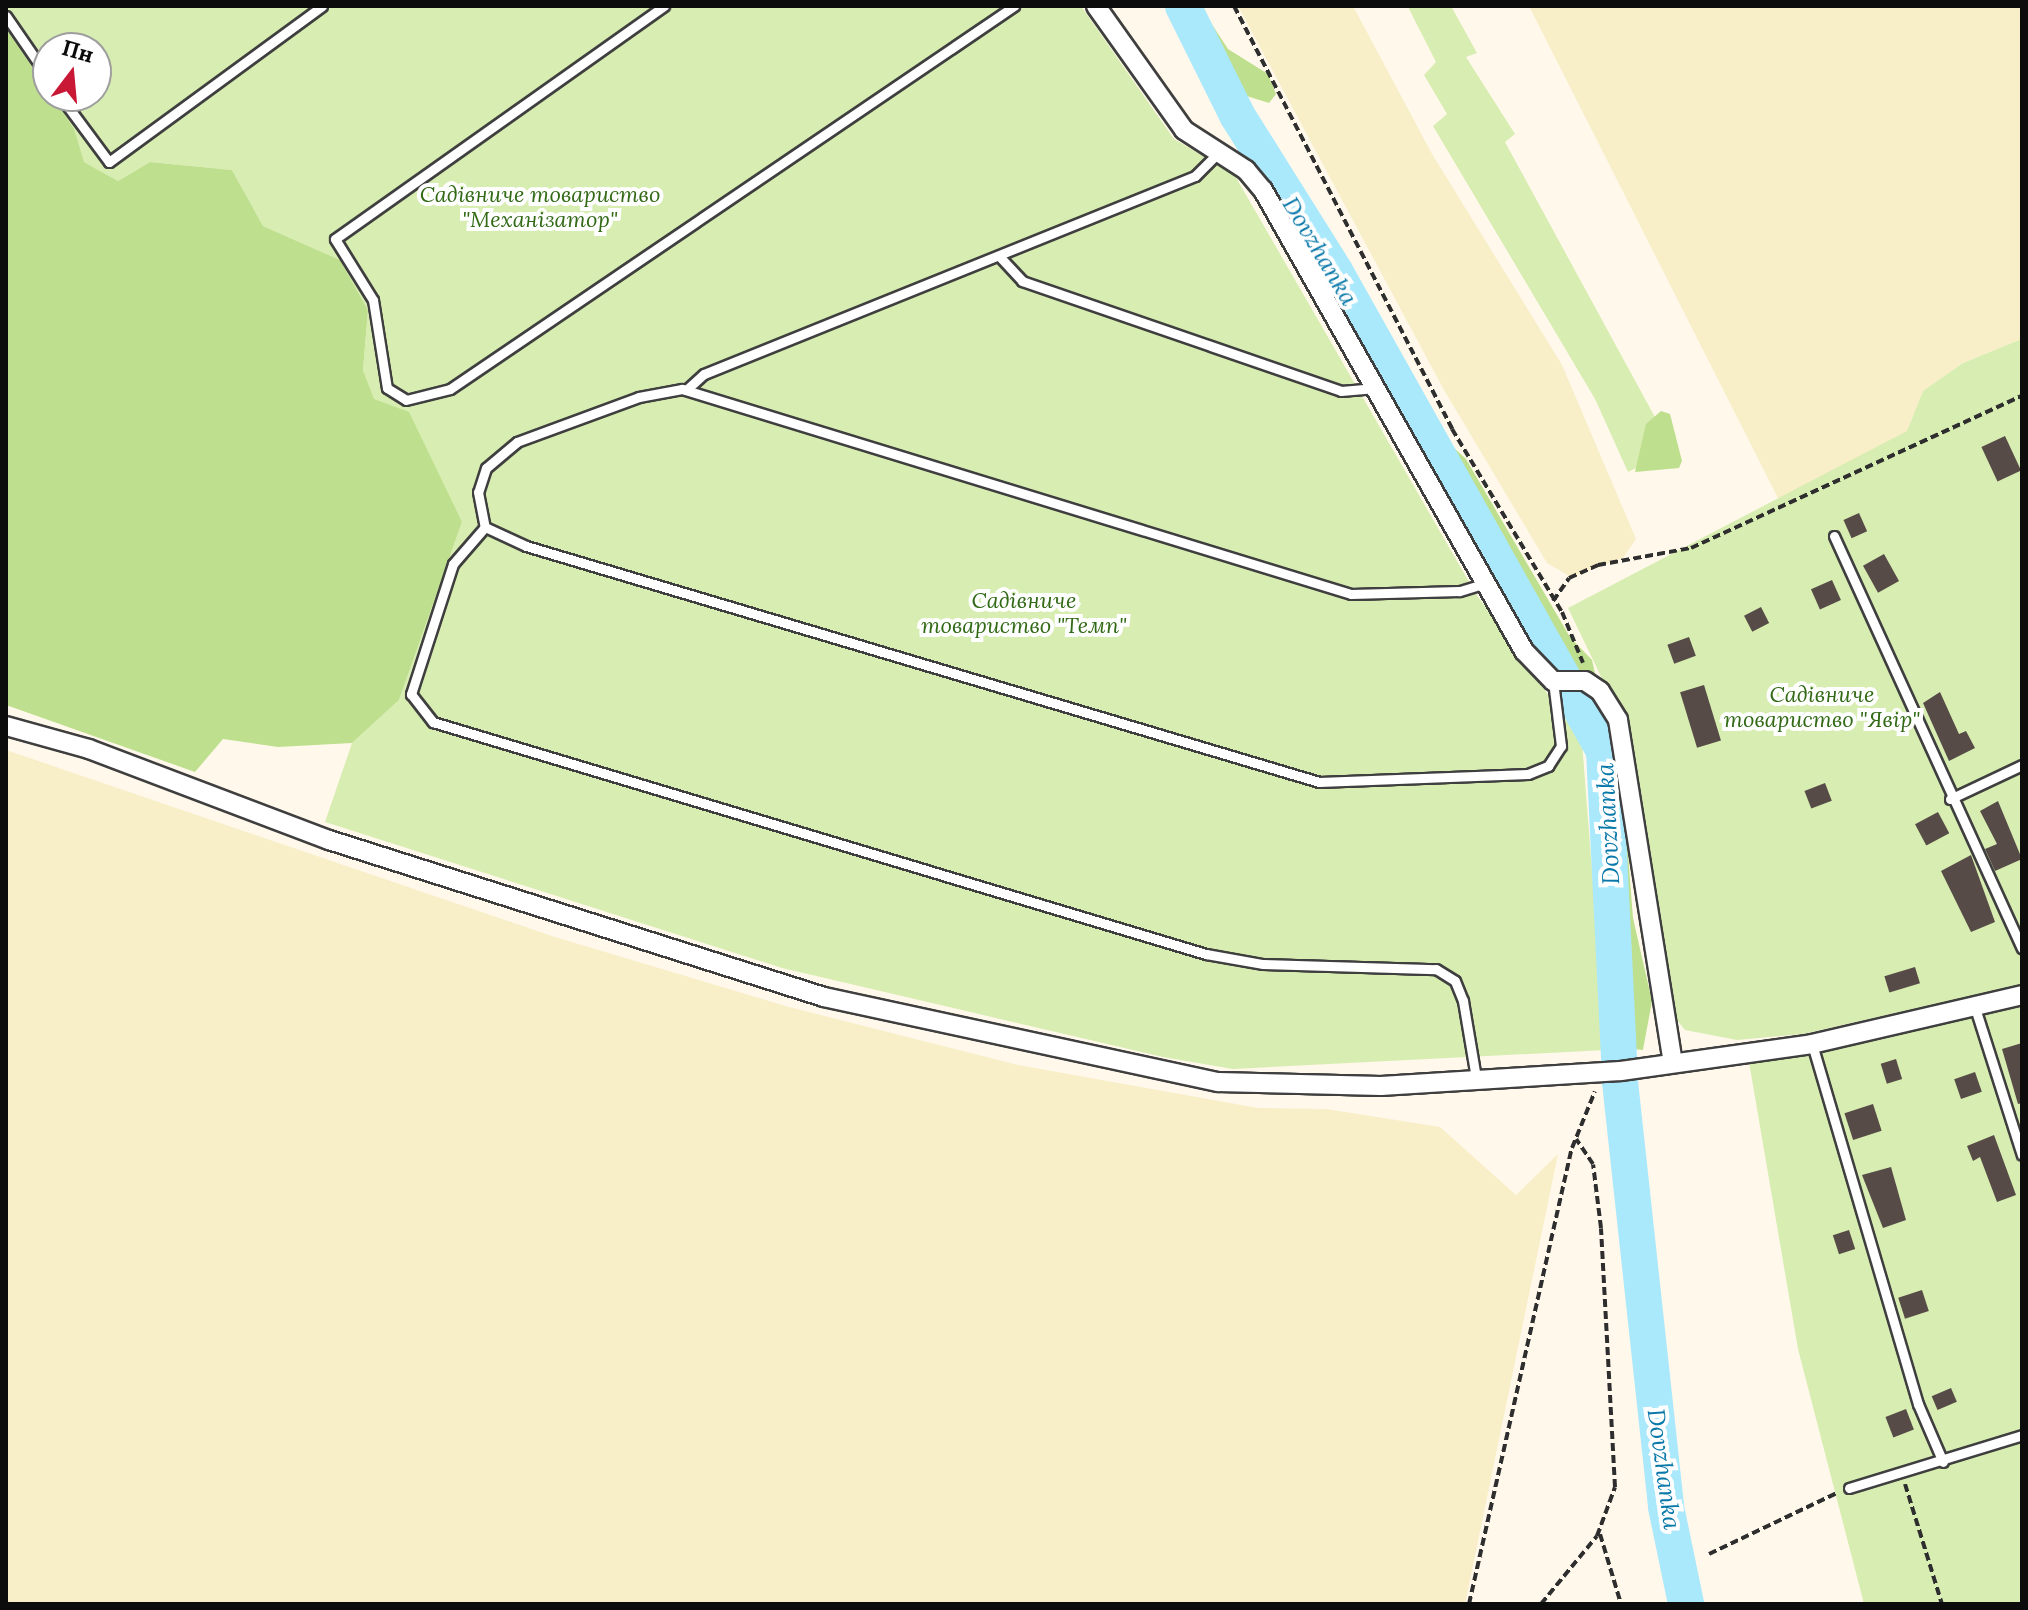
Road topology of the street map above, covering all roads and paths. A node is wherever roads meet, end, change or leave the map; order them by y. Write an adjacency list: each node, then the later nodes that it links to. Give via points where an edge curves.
1 (322, 6): 8 (lane, via 109,162)
2 (664, 6): 3 (lane, via 335,239 373,300 387,388 406,400 450,389)
3 (1014, 6)
4 (1096, 6): 9 (street, via 1184,130)
5 (1234, 6): 17 (path, via 1452,429)
6 (6, 16): 7 (lane)
7 (32, 54)
8 (72, 112)
9 (1217, 154): 10 (lane, via 1195,176); 11 (street, via 1263,190)
10 (1000, 257): 11 (lane, via 1022,281 1341,391); 12 (lane, via 704,374)
11 (1373, 388): 16 (street)
12 (686, 390): 14 (lane, via 639,397 499,454 478,492); 16 (lane, via 1351,594 1459,591)
13 (2022, 396): 17 (path, via 1691,548 1598,565 1569,578)
14 (485, 527): 18 (lane, via 526,546 1319,782 1493,778 1548,766 1561,746); 28 (lane, via 453,564 411,694 433,722 1206,954 1263,964 1436,969 1455,981 1463,1001)
15 (1834, 536): 21 (lane)
16 (1486, 583): 18 (street, via 1524,651)
17 (1553, 601): 18 (path)
18 (1569, 680): 26 (street, via 1618,720)
19 (6, 726): 28 (street, via 422,871 882,1011 1218,1082 1381,1086)
20 (2022, 765): 21 (lane)
21 (1950, 799): 22 (lane)
22 (2022, 948)
23 (2022, 995): 24 (street)
24 (1975, 1008): 25 (street); 30 (lane)
25 (1812, 1044): 26 (street); 32 (lane, via 1918,1404)
26 (1673, 1062): 27 (street)
27 (1603, 1072): 28 (street); 29 (path)
28 (1476, 1078)
29 (1576, 1139): 35 (path, via 1593,1164 1617,1446 1615,1487); 37 (path)
30 (2022, 1155)
31 (2022, 1435): 32 (lane)
32 (1943, 1462): 33 (lane)
33 (1902, 1474): 34 (lane); 40 (path)
34 (1849, 1488): 36 (path)
35 (1599, 1532): 38 (path); 39 (path)
36 (1709, 1554)
37 (1469, 1604)
38 (1541, 1604)
39 (1621, 1604)
40 (1942, 1604)

